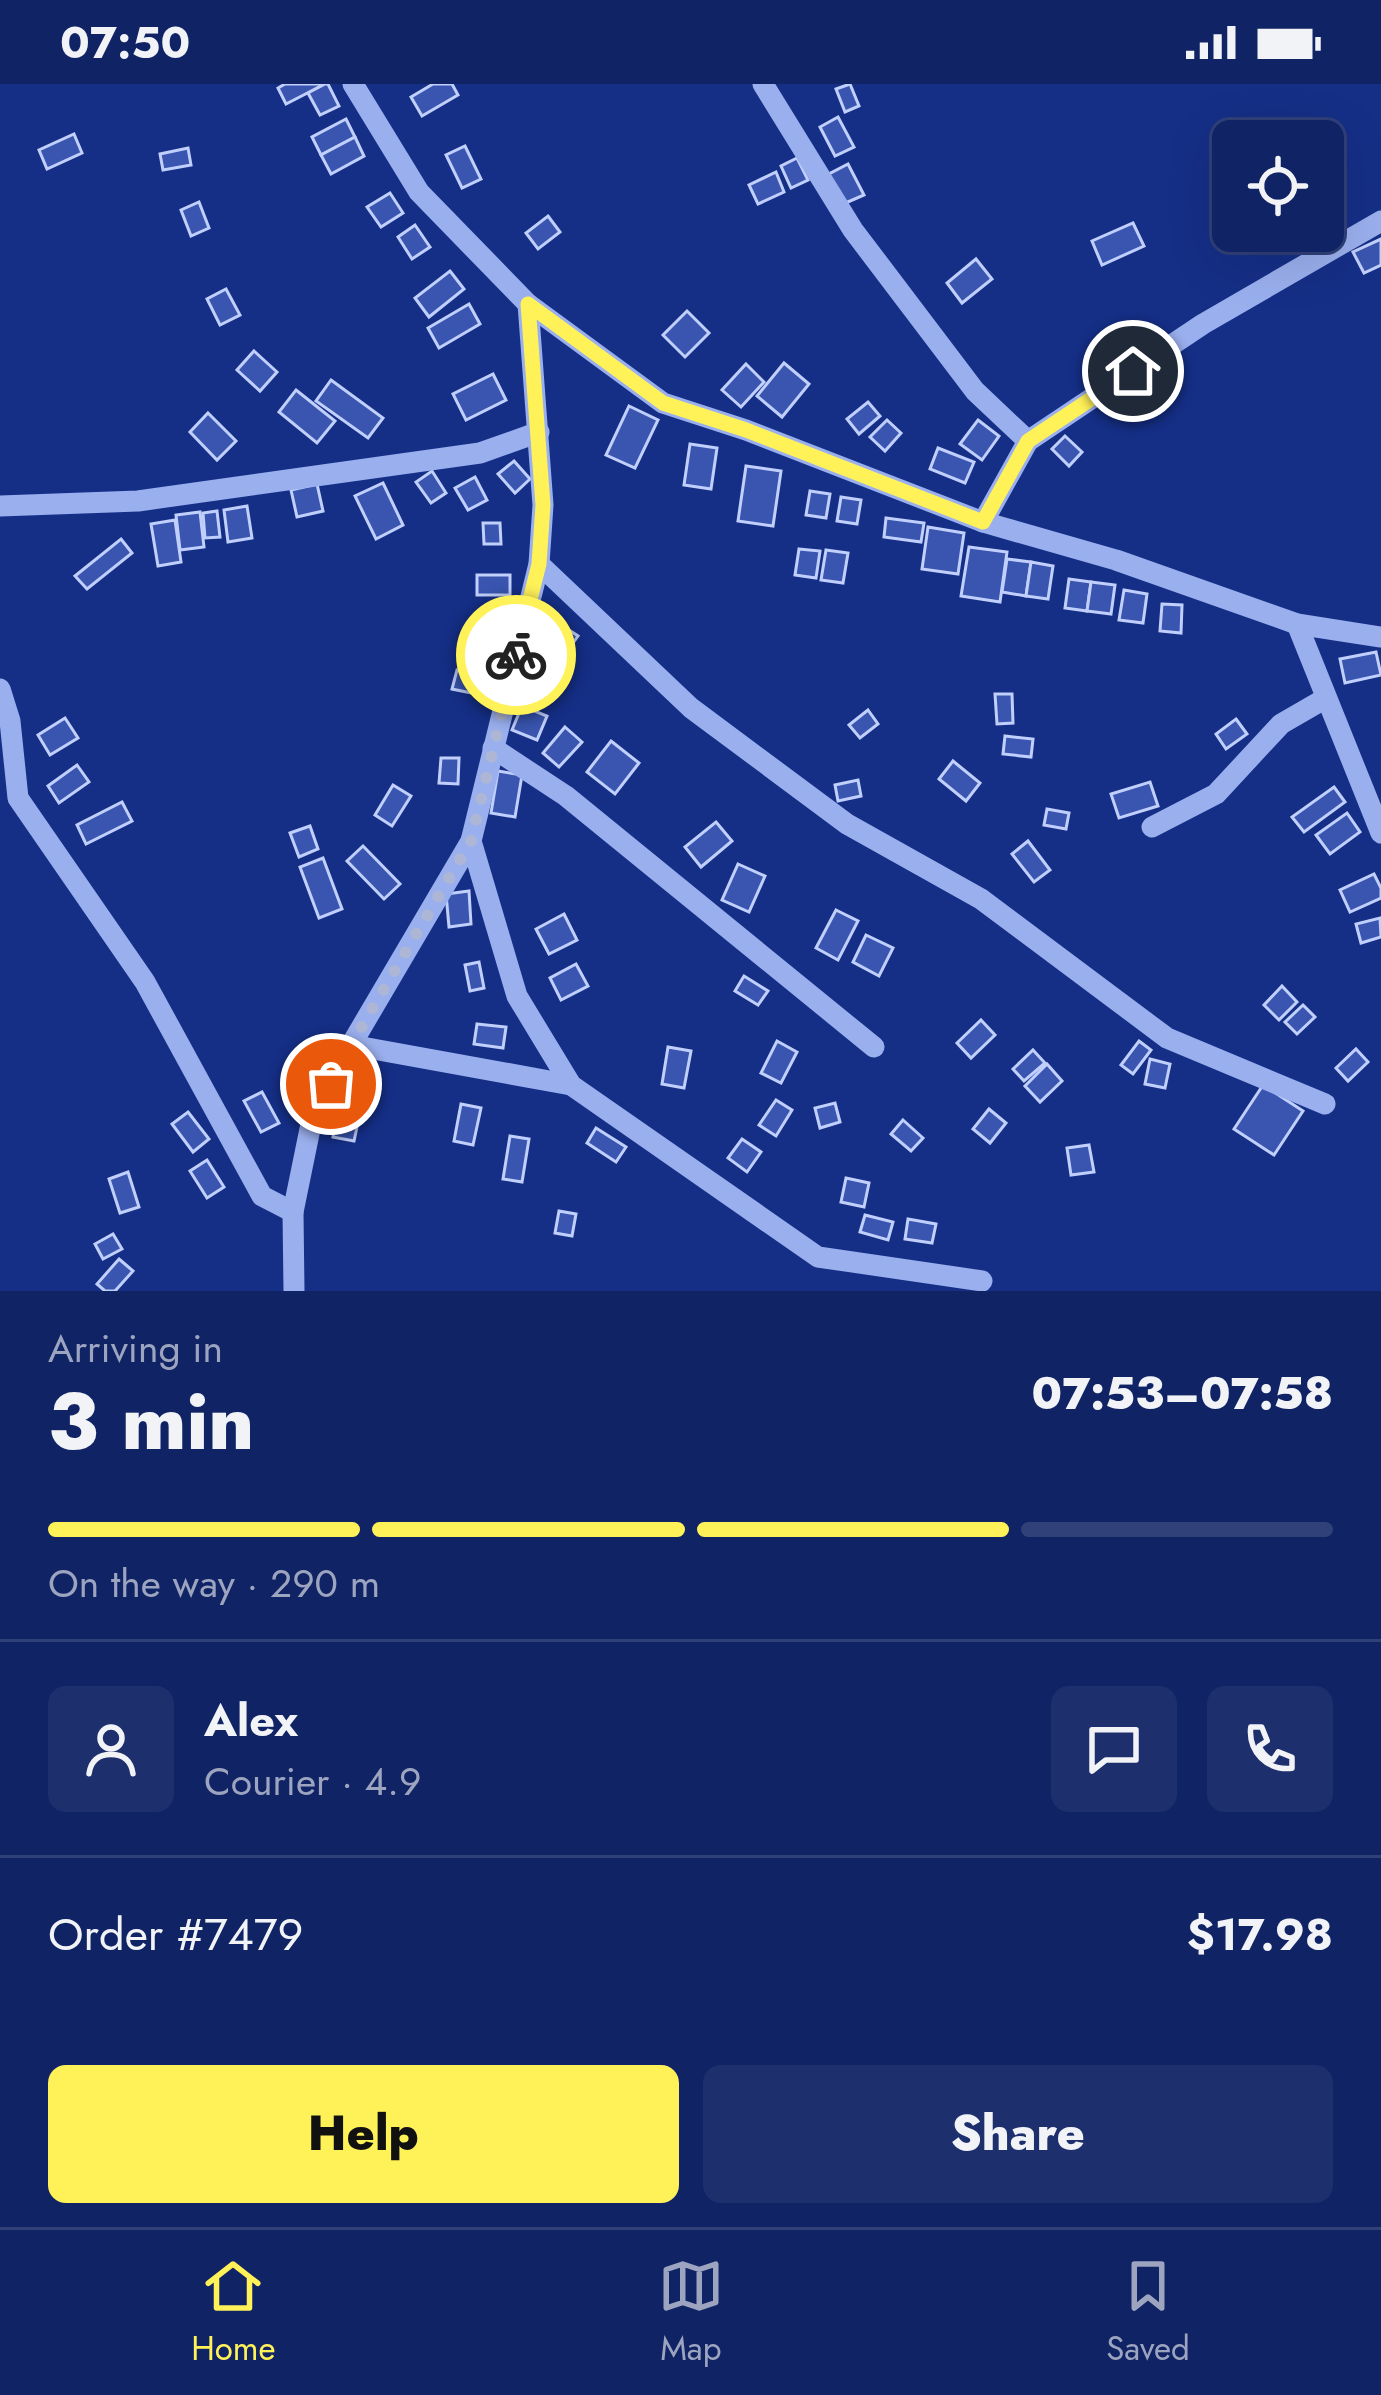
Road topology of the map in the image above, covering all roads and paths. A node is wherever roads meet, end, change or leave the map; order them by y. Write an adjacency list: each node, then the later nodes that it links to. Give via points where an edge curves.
1 (353, 84): 4 (street, via 419,192)
2 (763, 84): 6 (street, via 853,230 975,391)
3 (1381, 221): 6 (street, via 1203,324)
4 (528, 304): 5 (street); 8 (street, via 663,403)
5 (539, 432): 7 (street, via 480,453 138,501); 9 (street)
6 (1028, 441): 8 (street)
7 (0, 506)
8 (983, 522): 10 (street)
9 (539, 564): 14 (street); 22 (street, via 691,708 847,824 981,899 1167,1038)
10 (1297, 624): 11 (street); 13 (street)
11 (1381, 637)
12 (0, 689): 15 (street, via 10,721)
13 (1326, 698): 16 (street, via 1281,724 1216,794); 17 (street)
14 (494, 748): 18 (street); 20 (street, via 566,796)
15 (9, 795): 23 (street, via 145,982 262,1196)
16 (1152, 827)
17 (1381, 833)
18 (471, 841): 19 (street); 21 (street, via 517,996)
19 (351, 1045): 21 (street); 23 (street, via 311,1124)
20 (874, 1046)
21 (571, 1085): 24 (street, via 818,1257)
22 (1325, 1104)
23 (293, 1212): 25 (street)
24 (982, 1281)
25 (294, 1291)

